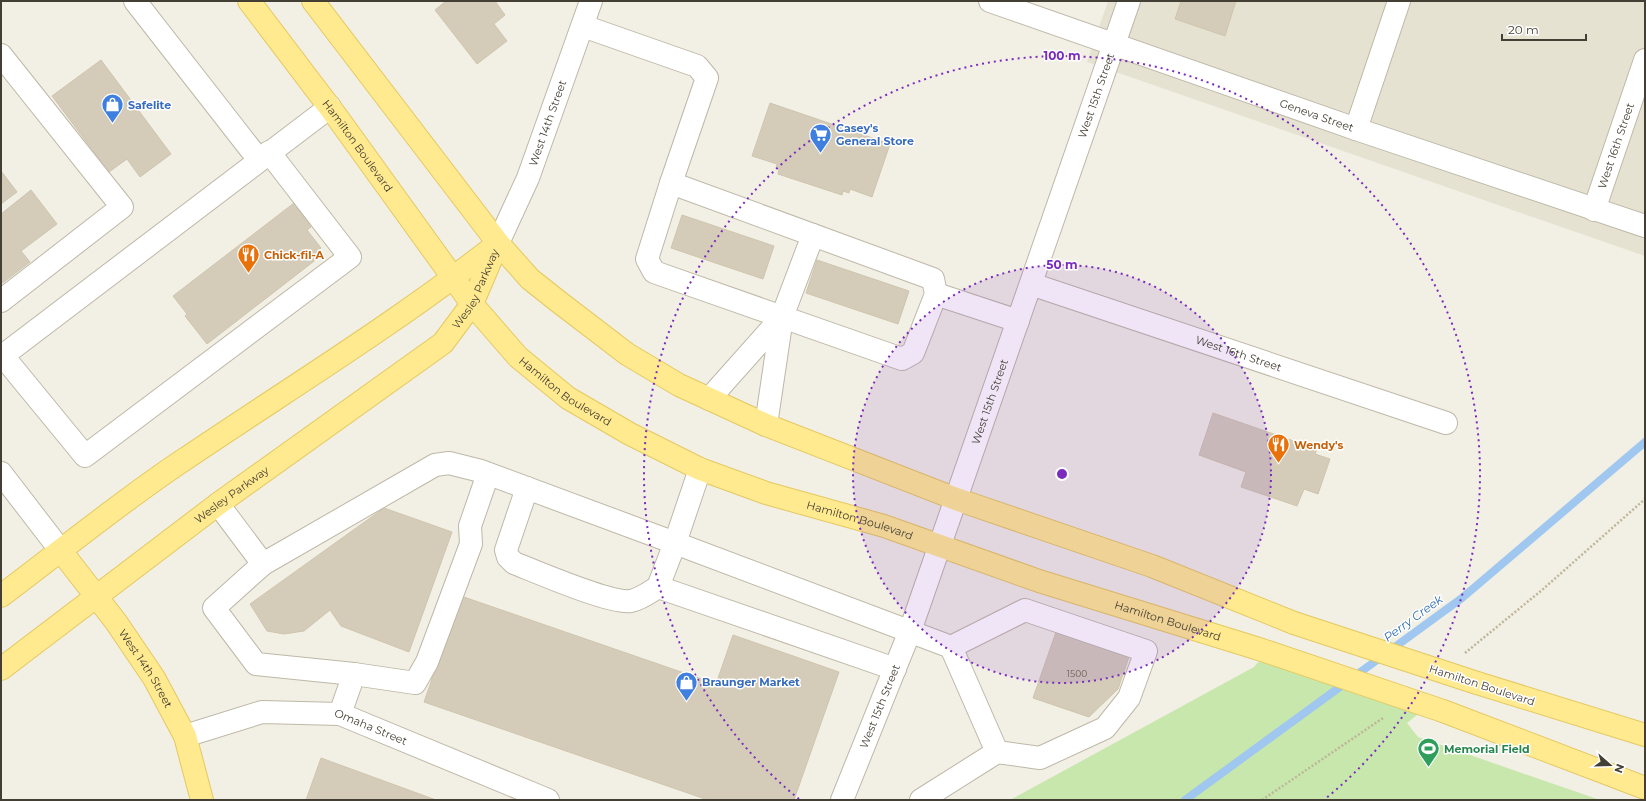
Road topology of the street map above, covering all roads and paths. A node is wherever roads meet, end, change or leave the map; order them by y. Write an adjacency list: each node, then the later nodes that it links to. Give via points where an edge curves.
1 (135, 1): 14 (street)
2 (249, 1): 12 (main road, Hamilton Boulevard)
3 (313, 1): 19 (main road, Hamilton Boulevard)
4 (591, 1): 8 (street, West 14th Street)
5 (990, 1): 9 (street, Geneva Street)
6 (1129, 1): 9 (street, West 15th Street)
7 (1399, 1): 13 (street)
8 (583, 26): 15 (street, via 697,66 707,78); 19 (street, West 14th Street, via 528,178)
9 (1115, 44): 13 (street, Geneva Street); 21 (street, West 15th Street)
10 (1, 55): 23 (street, via 122,207)
11 (1645, 60): 16 (street, West 16th Street)
12 (330, 107): 14 (street); 20 (main road, Hamilton Boulevard)
13 (1356, 129): 16 (street, Geneva Street)
14 (264, 156): 27 (street); 27 (street, via 350,257 85,456)
15 (671, 183): 18 (street); 25 (street, via 647,259 654,272)
16 (1594, 210): 17 (street, Geneva Street)
17 (1645, 226)
18 (813, 235): 22 (street, via 933,279); 25 (street)
19 (498, 243): 20 (main road, Wesley Parkway); 24 (main road, Wesley Parkway); 28 (main road, Hamilton Boulevard, via 530,279 627,354 679,385)
20 (453, 278): 24 (main road, Hamilton Boulevard); 39 (main road, Wesley Parkway, via 181,461)
21 (1031, 284): 26 (street, West 15th Street); 29 (street, West 16th Street)
22 (936, 294): 25 (street, via 913,353 902,359); 26 (street)
23 (1, 301)
24 (472, 304): 31 (main road, Hamilton Boulevard, via 518,357 568,398 630,434); 36 (main road, Wesley Parkway, via 443,343)
25 (782, 317): 28 (street); 30 (street)
26 (1018, 322): 35 (street, West 15th Street)
27 (2, 357)
28 (709, 399): 30 (main road, Hamilton Boulevard)
29 (1446, 423)
30 (766, 425): 35 (main road, Hamilton Boulevard)
31 (700, 469): 37 (street); 38 (main road, Hamilton Boulevard, via 766,493 884,526)
32 (1, 473): 39 (street)
33 (488, 474): 34 (street); 40 (street, via 449,463 435,465); 48 (street, via 470,526 471,544 427,662 415,683)
34 (527, 488): 37 (street); 41 (street, via 506,550 514,563 610,598 630,601)
35 (956, 499): 38 (street, West 15th Street); 50 (main road, Hamilton Boulevard, bridge, via 1152,566 1294,623)
36 (218, 504): 40 (street); 43 (main road, Wesley Parkway)
37 (675, 543): 41 (street); 44 (street)
38 (940, 545): 44 (street, West 15th Street); 53 (main road, Hamilton Boulevard, bridge, via 1039,581 1259,649 1443,711)
39 (61, 551): 42 (main road, Wesley Parkway); 43 (main road, West 14th Street)
40 (263, 564): 48 (street, via 214,608 256,664)
41 (658, 587): 47 (street)
42 (1, 596)
43 (96, 597): 46 (main road, Wesley Parkway); 51 (main road, West 14th Street, via 154,678)
44 (910, 631): 45 (street); 47 (street, West 15th Street)
45 (951, 647): 52 (street); 52 (street, via 1025,610 1146,651 1129,698 1105,728 1040,758)
46 (1, 668)
47 (895, 669): 54 (street, West 15th Street)
48 (354, 674): 49 (street)
49 (340, 714): 51 (street, Omaha Street, via 262,712); 56 (street, Omaha Street)
50 (1645, 735)
51 (185, 736): 55 (main road, West 14th Street)
52 (997, 752): 57 (street)
53 (1645, 788)
54 (848, 798)
55 (202, 800)
56 (548, 800)
57 (921, 800)

